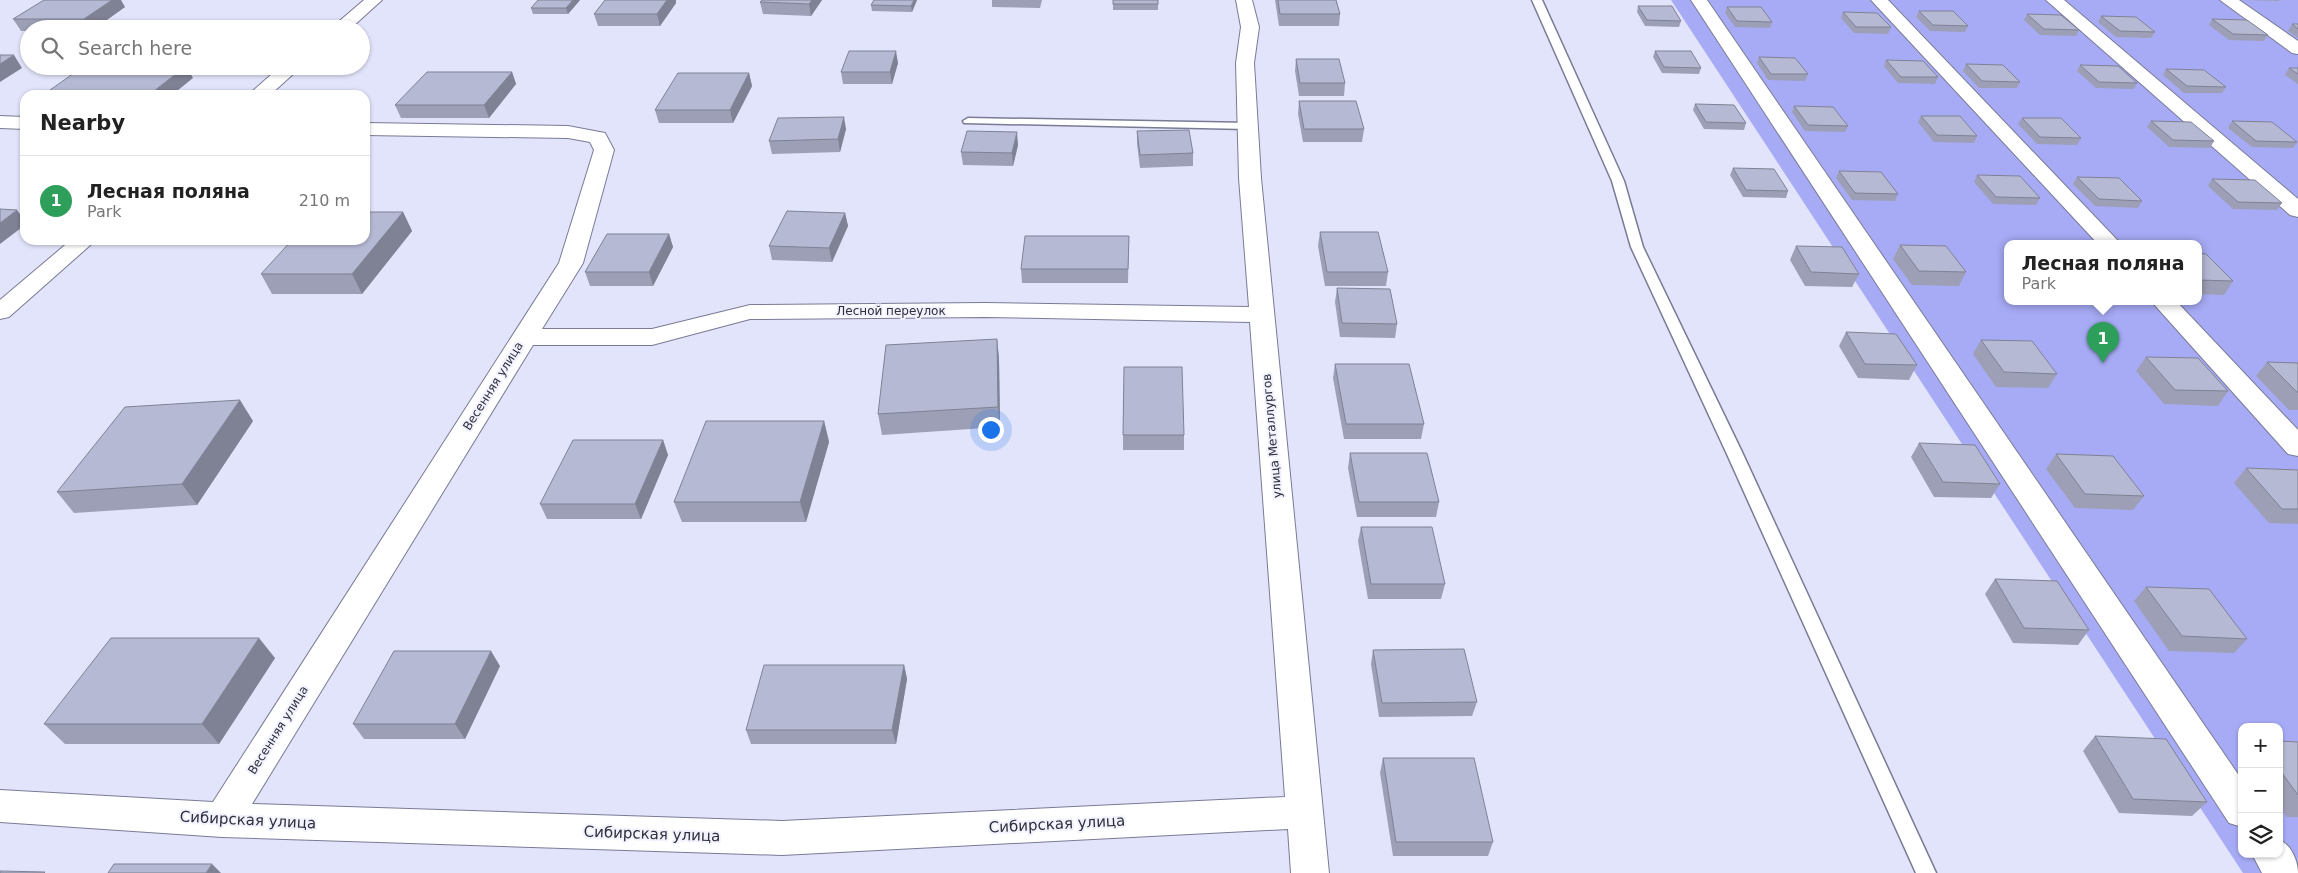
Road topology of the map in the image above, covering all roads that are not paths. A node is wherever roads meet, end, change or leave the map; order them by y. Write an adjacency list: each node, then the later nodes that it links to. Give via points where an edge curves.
1 (374, 0): 8 (street)
2 (1244, 0): 15 (street, улица Металлургов, via 1250,27 1246,63)
3 (1537, 0): 31 (lane, via 1618,181 1637,247)
4 (1699, 0): 25 (street)
5 (1879, 0): 18 (street)
6 (2054, 0): 17 (street)
7 (2228, 0): 9 (street)
8 (350, 20)
9 (2298, 49)
10 (282, 75): 11 (street)
11 (264, 90)
12 (968, 121): 15 (lane)
13 (0, 122): 14 (street)
14 (20, 123)
15 (1248, 126): 22 (street, улица Металлургов)
16 (370, 129): 23 (street, Весенняя улица, via 568,132 598,137 604,150 570,263)
17 (2298, 210)
18 (2106, 240)
19 (79, 245): 21 (street)
20 (2167, 305): 24 (street)
21 (0, 312)
22 (1262, 315): 23 (street, Лесной переулок, via 985,310 750,312 652,337); 27 (street, улица Металлургов)
23 (524, 337): 28 (street, Весенняя улица)
24 (2298, 447)
25 (2238, 805)
26 (0, 806): 28 (street, Сибирская улица)
27 (1305, 812): 28 (street, Сибирская улица, via 782,838); 30 (street, улица Металлургов)
28 (222, 820)
29 (2273, 858): 32 (street)
30 (1310, 873)
31 (1926, 873)
32 (2283, 873)

